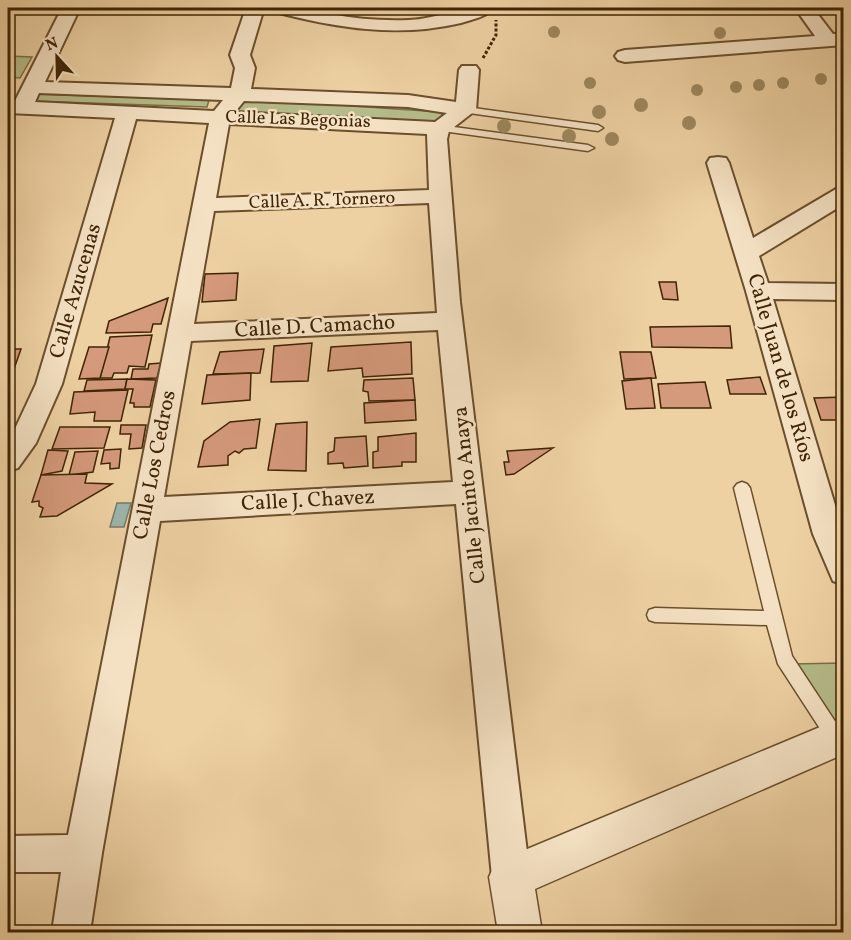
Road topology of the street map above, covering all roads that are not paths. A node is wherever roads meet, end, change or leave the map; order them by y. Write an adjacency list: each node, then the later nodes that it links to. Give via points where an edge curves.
1 (71, 8): 9 (street)
2 (255, 8): 10 (street, via 240,55 245,68)
3 (281, 8): 5 (street, via 335,21 402,26)
4 (804, 8): 6 (street)
5 (491, 10)
6 (836, 40): 7 (street)
7 (625, 56)
8 (469, 70): 12 (street)
9 (31, 87): 10 (street, Calle Las Begonias); 11 (street)
10 (240, 93): 12 (street, Calle Las Begonias, via 408,101); 14 (street, Calle Los Cedros)
11 (15, 107): 13 (street, Calle Las Begonias)
12 (466, 110): 15 (street); 16 (lane, Calle Las Begonias)
13 (127, 114): 14 (street, Calle Las Begonias); 27 (street, Calle Azucenas, via 49,384 26,436)
14 (220, 117): 15 (street, Calle Las Begonias); 21 (street, Calle Los Cedros)
15 (439, 128): 17 (lane, Calle Las Begonias); 20 (street, Calle Jacinto Anaya, via 436,139)
16 (598, 128)
17 (588, 148)
18 (718, 164): 22 (street, Calle Juan de los Ríos)
19 (843, 194): 22 (street)
20 (440, 196): 21 (street, Calle A. R. Tornero); 25 (street, Calle Jacinto Anaya)
21 (203, 205): 26 (street, Calle Los Cedros)
22 (746, 253): 23 (street, Calle Juan de los Ríos)
23 (758, 291): 24 (street); 31 (street, Calle Juan de los Ríos, via 828,534)
24 (843, 292)
25 (450, 321): 26 (street, Calle D. Camacho); 29 (street, Calle Jacinto Anaya)
26 (180, 333): 30 (street, Calle Los Cedros)
27 (8, 460)
28 (742, 488): 33 (lane)
29 (470, 492): 30 (street, Calle J. Chavez); 37 (street, Calle Jacinto Anaya)
30 (146, 510): 35 (street, Calle Los Cedros)
31 (843, 572)
32 (655, 615): 33 (lane)
33 (774, 618): 34 (lane, via 784,659)
34 (840, 736): 37 (street)
35 (83, 853): 36 (street); 38 (street, Calle Los Cedros)
36 (8, 854)
37 (511, 877): 39 (street, Calle Jacinto Anaya)
38 (71, 933)
39 (520, 933)

